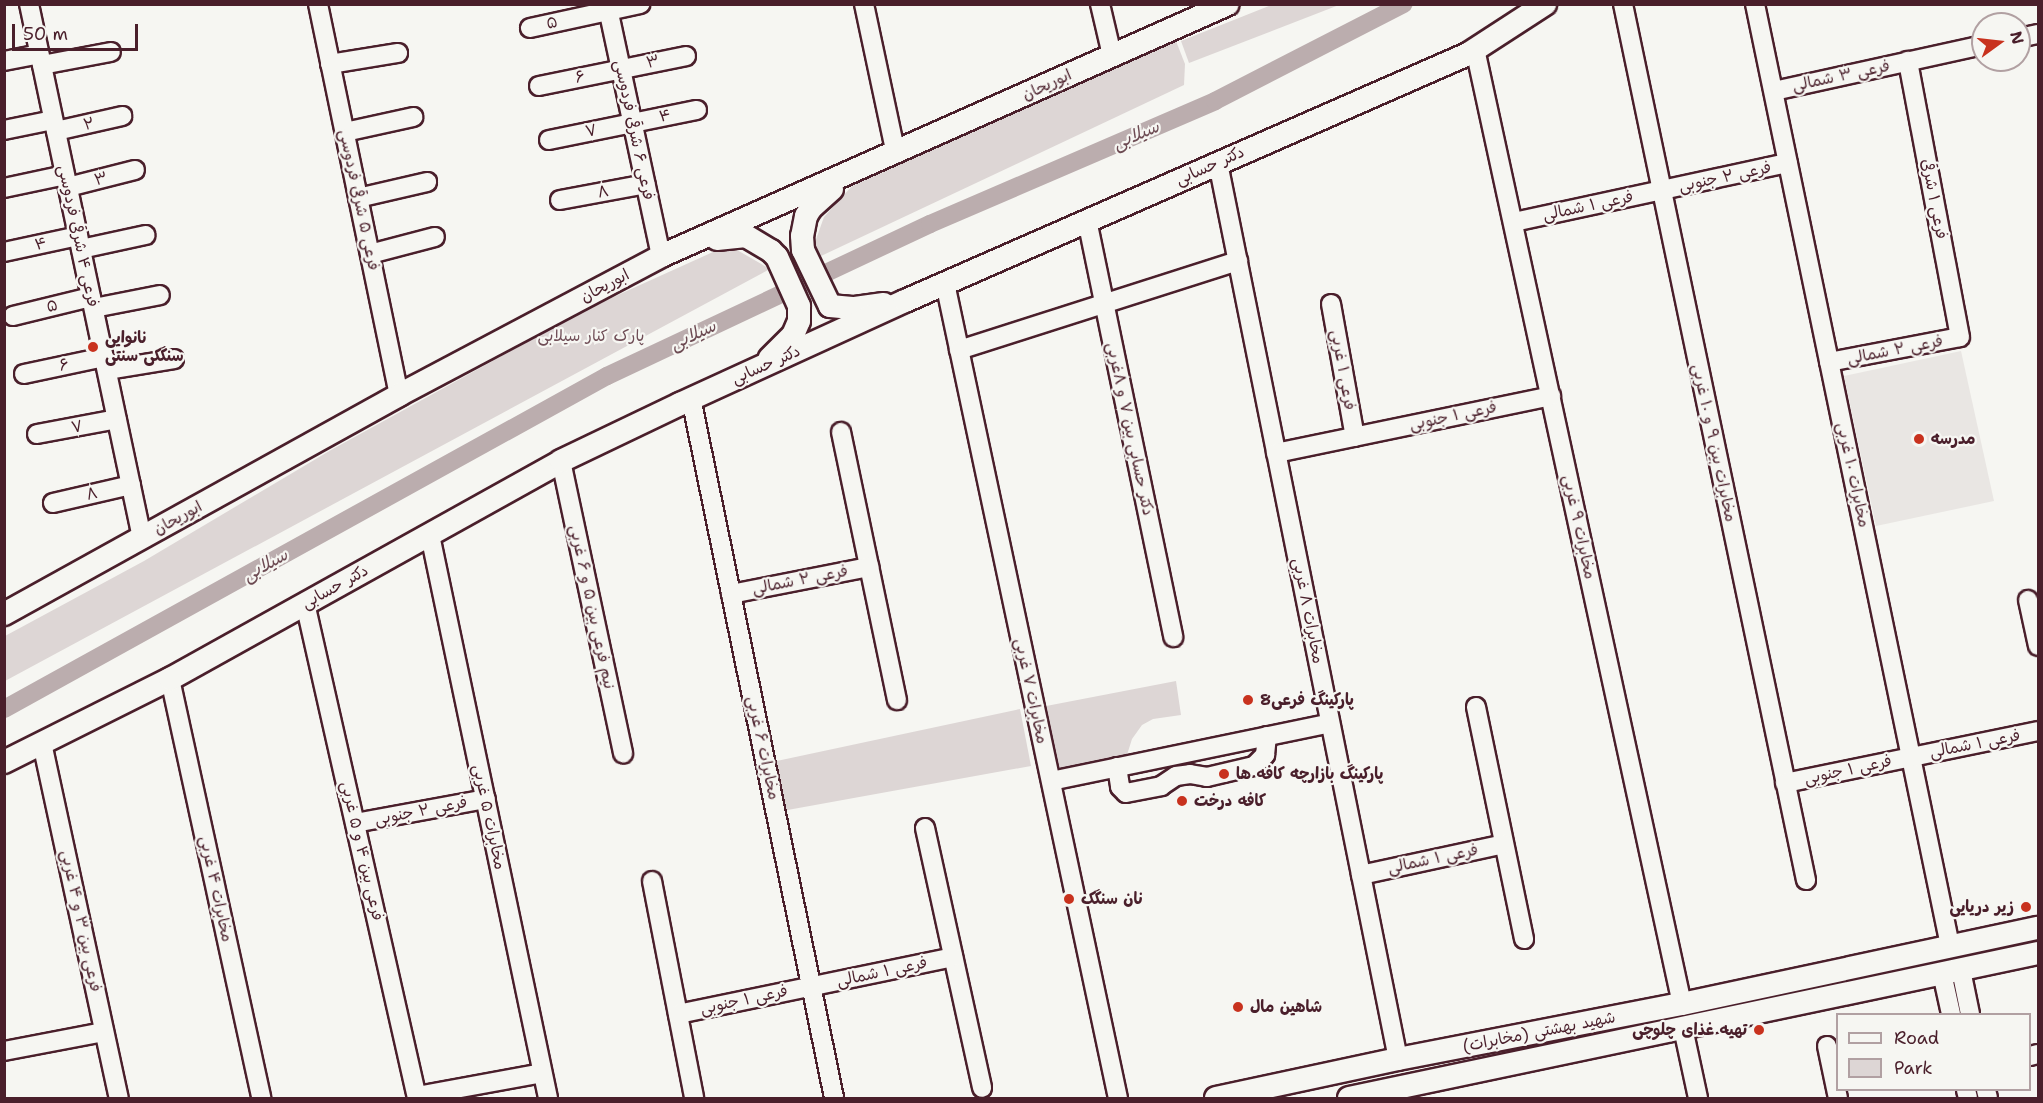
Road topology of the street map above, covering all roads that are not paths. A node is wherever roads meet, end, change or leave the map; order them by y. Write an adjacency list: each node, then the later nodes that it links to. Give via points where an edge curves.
1 (29, 4): 18 (street, فرعی ۴ شرقی فردوسی)
2 (318, 4): 21 (street, فرعی ۵ شرقی فردوسی)
3 (640, 4): 10 (street)
4 (864, 4): 33 (street)
5 (1100, 4): 16 (street)
6 (1228, 4): 16 (main road, ابوریحان)
7 (1545, 4): 13 (main road, دکتر حسابی)
8 (1623, 4): 42 (street, مخابرات بین ۹ و ۱۰ غربی)
9 (1755, 4): 24 (street, مخابرات ۱۰ غربی)
10 (608, 8): 11 (street, ۵); 22 (street, فرعی ۶ شرقی فردوسی)
11 (530, 28)
12 (1971, 48): 20 (street)
13 (1475, 49): 34 (main road, دکتر حسابی); 46 (street, مخابرات ۹ غربی)
14 (111, 52): 18 (street)
15 (398, 53): 21 (street)
16 (1112, 55): 33 (main road, ابوریحان)
17 (686, 56): 22 (street, ۳)
18 (40, 60): 19 (street); 29 (street, فرعی ۴ شرقی فردوسی)
19 (4, 61)
20 (1908, 61): 24 (street, فرعی ۳ شمالی); 62 (street, فرعی ۱ شرقی)
21 (330, 64): 31 (street, فرعی ۵ شرقی فردوسی)
22 (621, 69): 23 (street, ۶); 28 (street, فرعی ۶ شرقی فردوسی)
23 (539, 86)
24 (1773, 91): 35 (street, مخابرات ۱۰ غربی)
25 (697, 110): 28 (street, ۴)
26 (122, 116): 29 (street, ۲)
27 (413, 117): 31 (street)
28 (633, 122): 32 (street, ۷); 40 (street, فرعی ۶ شرقی فردوسی)
29 (54, 125): 30 (street, ۲); 38 (street, فرعی ۴ شرقی فردوسی)
30 (4, 130)
31 (345, 132): 43 (street, فرعی ۵ شرقی فردوسی)
32 (549, 141)
33 (896, 154): 37 (main road, ابوریحان)
34 (1218, 163): 45 (main road, دکتر حسابی); 54 (street, مخابرات ۸ غربی)
35 (1788, 163): 42 (street, فرعی ۲ جنوبی); 65 (street, مخابرات ۱۰ غربی)
36 (135, 170): 38 (street, ۳)
37 (844, 177): 49 (main road, ابوریحان); 57 (main road, via 811,208 803,228 802,243 830,306 855,308)
38 (66, 181): 41 (street, ۳); 50 (street, فرعی ۴ شرقی فردوسی)
39 (427, 182): 43 (street)
40 (646, 184): 44 (street, ۸); 53 (street, فرعی ۶ شرقی فردوسی)
41 (4, 188)
42 (1662, 191): 46 (street, فرعی ۱ شمالی); 101 (street, مخابرات بین ۹ و ۱۰ غربی)
43 (358, 198): 52 (street, فرعی ۵ شرقی فردوسی)
44 (560, 200)
45 (1087, 220): 55 (main road, دکتر حسابی); 58 (street, دکتر حسابی بین ۷ و ۸غربی)
46 (1514, 222): 70 (street, مخابرات ۹ غربی)
47 (146, 235): 50 (street, ۴)
48 (435, 237): 52 (street)
49 (697, 241): 53 (main road, ابوریحان); 67 (main road, via 746,236 760,242 774,254 799,306 798,321 787,343)
50 (79, 243): 51 (street, ۴); 59 (street, فرعی ۴ شرقی فردوسی)
51 (4, 252)
52 (370, 254): 69 (street, فرعی ۵ شرقی فردوسی)
53 (661, 256): 69 (main road, ابوریحان)
54 (1238, 261): 58 (street); 76 (street, مخابرات ۸ غربی)
55 (945, 283): 57 (main road, دکتر حسابی); 63 (street, مخابرات ۷ غربی)
56 (160, 295): 59 (street, ۵)
57 (905, 301): 67 (main road, دکتر حسابی)
58 (1104, 302): 63 (street); 87 (street, دکتر حسابی بین ۷ و ۸غربی)
59 (92, 303): 61 (street, ۵); 66 (street, فرعی ۴ شرقی فردوسی)
60 (1331, 304): 75 (street, فرعی ۱ غربی)
61 (13, 316)
62 (1960, 337): 65 (street, فرعی ۲ شمالی)
63 (959, 350): 100 (street, مخابرات ۷ غربی)
64 (174, 359): 66 (street, ۶)
65 (1830, 362): 97 (street, مخابرات ۱۰ غربی)
66 (105, 363): 68 (street, ۶); 72 (street, فرعی ۴ شرقی فردوسی)
67 (755, 371): 71 (main road, دکتر حسابی)
68 (24, 374)
69 (399, 395): 81 (main road, ابوریحان)
70 (1551, 396): 75 (street, فرعی ۱ جنوبی); 117 (street, مخابرات ۹ غربی)
71 (691, 398): 77 (main road, دکتر حسابی); 83 (street, مخابرات ۶ غربی)
72 (117, 419): 74 (street, ۷); 78 (street, فرعی ۴ شرقی فردوسی)
73 (841, 432): 82 (street)
74 (36, 434)
75 (1355, 437): 76 (street)
76 (1276, 453): 92 (street, مخابرات ۸ غربی)
77 (561, 461): 80 (main road, دکتر حسابی); 96 (street, نیم فرعی بین ۵ و ۶ غربی)
78 (131, 484): 79 (street, ۸); 81 (street, فرعی ۴ شرقی فردوسی)
79 (53, 503)
80 (430, 535): 85 (main road, دکتر حسابی); 102 (street, مخابرات ۵ غربی)
81 (142, 538): 86 (main road, ابوریحان)
82 (869, 567): 83 (street, فرعی ۲ شمالی); 90 (street)
83 (731, 594): 115 (street, مخابرات ۶ غربی)
84 (2028, 600): 88 (street)
85 (305, 603): 89 (main road, دکتر حسابی); 103 (street, فرعی بین ۴ و ۵ غربی)
86 (4, 614)
87 (1173, 637)
88 (2038, 646)
89 (170, 679): 95 (main road, دکتر حسابی); 135 (street, مخابرات ۴ غربی)
90 (897, 700)
91 (1476, 707): 105 (street)
92 (1330, 723): 94 (street); 106 (street, مخابرات ۸ غربی)
93 (2038, 731): 97 (street, فرعی ۱ شمالی)
94 (1267, 736): 99 (street); 99 (street, via 1265,755 1254,766 1207,777 1183,775 1161,786 1126,793 1120,786)
95 (42, 743): 98 (main road, دکتر حسابی); 124 (street, فرعی بین ۳ و ۴ غربی)
96 (623, 753)
97 (1911, 757): 101 (street, فرعی ۱ جنوبی); 111 (street, مخابرات ۱۰ غربی)
98 (4, 762)
99 (1117, 767): 100 (street)
100 (1051, 781): 139 (street, مخابرات ۷ غربی)
101 (1785, 783): 107 (street, مخابرات بین ۹ و ۱۰ غربی)
102 (486, 799): 103 (street, فرعی ۲ جنوبی); 129 (street, مخابرات ۵ غربی)
103 (355, 823): 133 (street, فرعی بین ۴ و ۵ غربی)
104 (925, 828): 113 (street)
105 (1504, 844): 106 (street, فرعی ۱ شمالی); 110 (street)
106 (1361, 875): 128 (street, مخابرات ۸ غربی)
107 (1806, 880)
108 (652, 881): 121 (street)
109 (2038, 928): 111 (main road, شهید بهشتی (مخابرات))
110 (1524, 939)
111 (1950, 946): 116 (main road, شهید بهشتی (مخابرات))
112 (2038, 953): 114 (main road, شهید بهشتی (مخابرات))
113 (953, 957): 115 (street, فرعی ۱ شمالی); 130 (street)
114 (1951, 972): 119 (street); 120 (street); 122 (main road, شهید بهشتی (مخابرات))
115 (811, 986): 121 (street, فرعی ۱ جنوبی); 138 (street, مخابرات ۶ غربی)
116 (1733, 993): 117 (main road, شهید بهشتی (مخابرات)); 122 (main road)
117 (1682, 1004): 118 (main road, شهید بهشتی (مخابرات))
118 (1635, 1013): 125 (main road); 128 (main road, شهید بهشتی (مخابرات))
119 (1950, 1013)
120 (1970, 1013)
121 (678, 1014): 137 (street)
122 (1733, 1017): 123 (main road, شهید بهشتی (مخابرات))
123 (1683, 1028): 125 (main road, شهید بهشتی (مخابرات)); 142 (street)
124 (105, 1032): 127 (street); 134 (street, فرعی بین ۳ و ۴ غربی)
125 (1637, 1037): 132 (main road, شهید بهشتی (مخابرات))
126 (1827, 1046): 131 (street)
127 (4, 1051)
128 (1398, 1059): 140 (main road, شهید بهشتی (مخابرات))
129 (542, 1072): 133 (street); 136 (street, مخابرات ۵ غربی)
130 (982, 1088)
131 (1836, 1089)
132 (1413, 1092): 141 (main road, شهید بهشتی (مخابرات))
133 (417, 1097)
134 (119, 1098)
135 (261, 1098)
136 (548, 1098)
137 (694, 1098)
138 (834, 1098)
139 (1118, 1098)
140 (1216, 1098)
141 (1349, 1098)
142 (1698, 1098)

